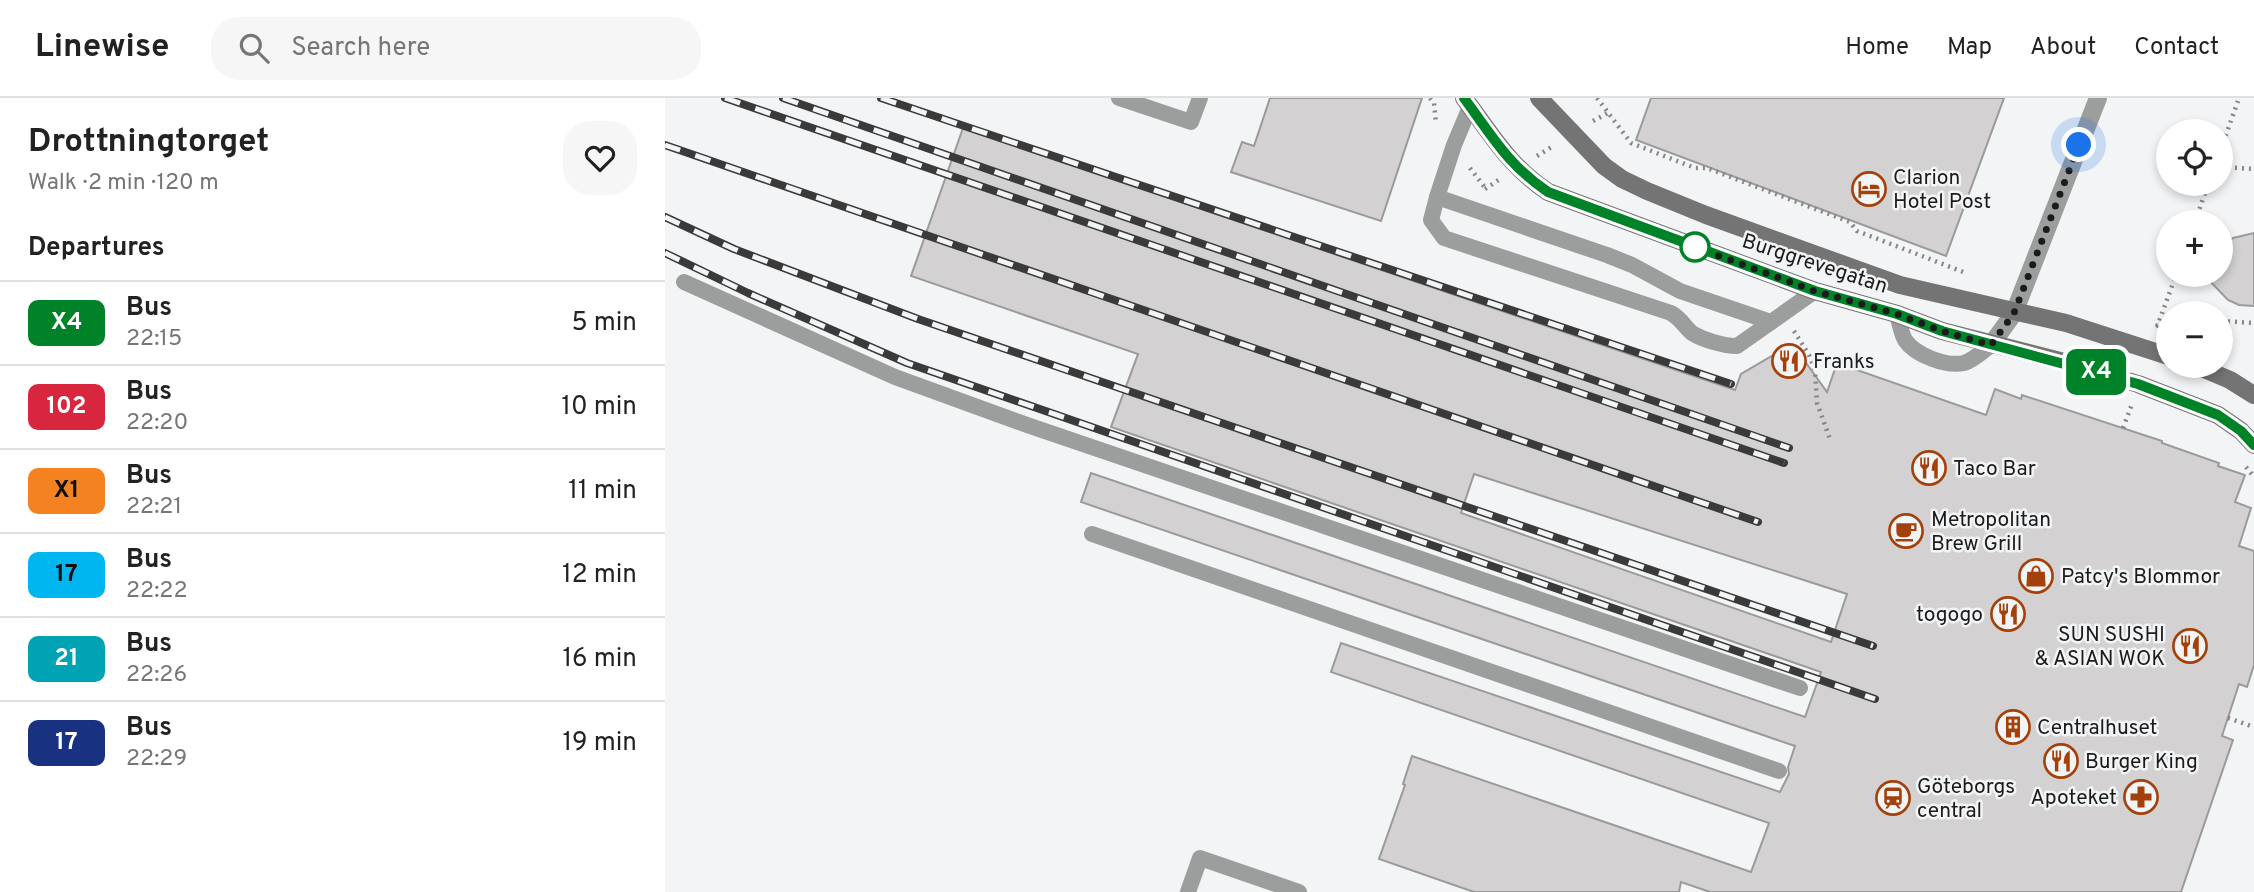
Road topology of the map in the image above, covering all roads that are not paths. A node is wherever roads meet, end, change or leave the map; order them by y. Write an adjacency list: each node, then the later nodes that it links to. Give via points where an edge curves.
1 (1119, 98): 2 (lane, via 1191,122)
2 (1200, 98)
3 (1539, 98): 9 (main road, Burggrevegatan, via 1622,179 1706,215 1900,285)
4 (2098, 98): 9 (street)
5 (1467, 102): 6 (lane); 8 (main road, Burggrevegatan, via 1504,155 1548,192)
6 (1437, 197): 11 (lane, via 1607,255 1680,291); 11 (lane, via 1431,220 1444,238 1671,313 1705,338 1737,346)
7 (684, 282): 18 (lane, via 907,382)
8 (1815, 291): 10 (main road, Burggrevegatan); 11 (lane)
9 (2014, 313): 12 (street); 13 (main road, Burggrevegatan, via 2098,331)
10 (1897, 314): 12 (main road, Burggrevegatan); 12 (lane, via 1905,339 1917,351 1949,364 1964,363)
11 (1771, 322)
12 (1991, 345): 16 (main road, Burggrevegatan, via 2110,375 2192,404 2218,415)
13 (2156, 352)
14 (2225, 378): 15 (main road)
15 (2254, 395)
16 (2254, 445)
17 (1092, 534): 19 (lane)
18 (1800, 688)
19 (1779, 771)
20 (1188, 892): 21 (lane, via 1200,858)
21 (1299, 892)

